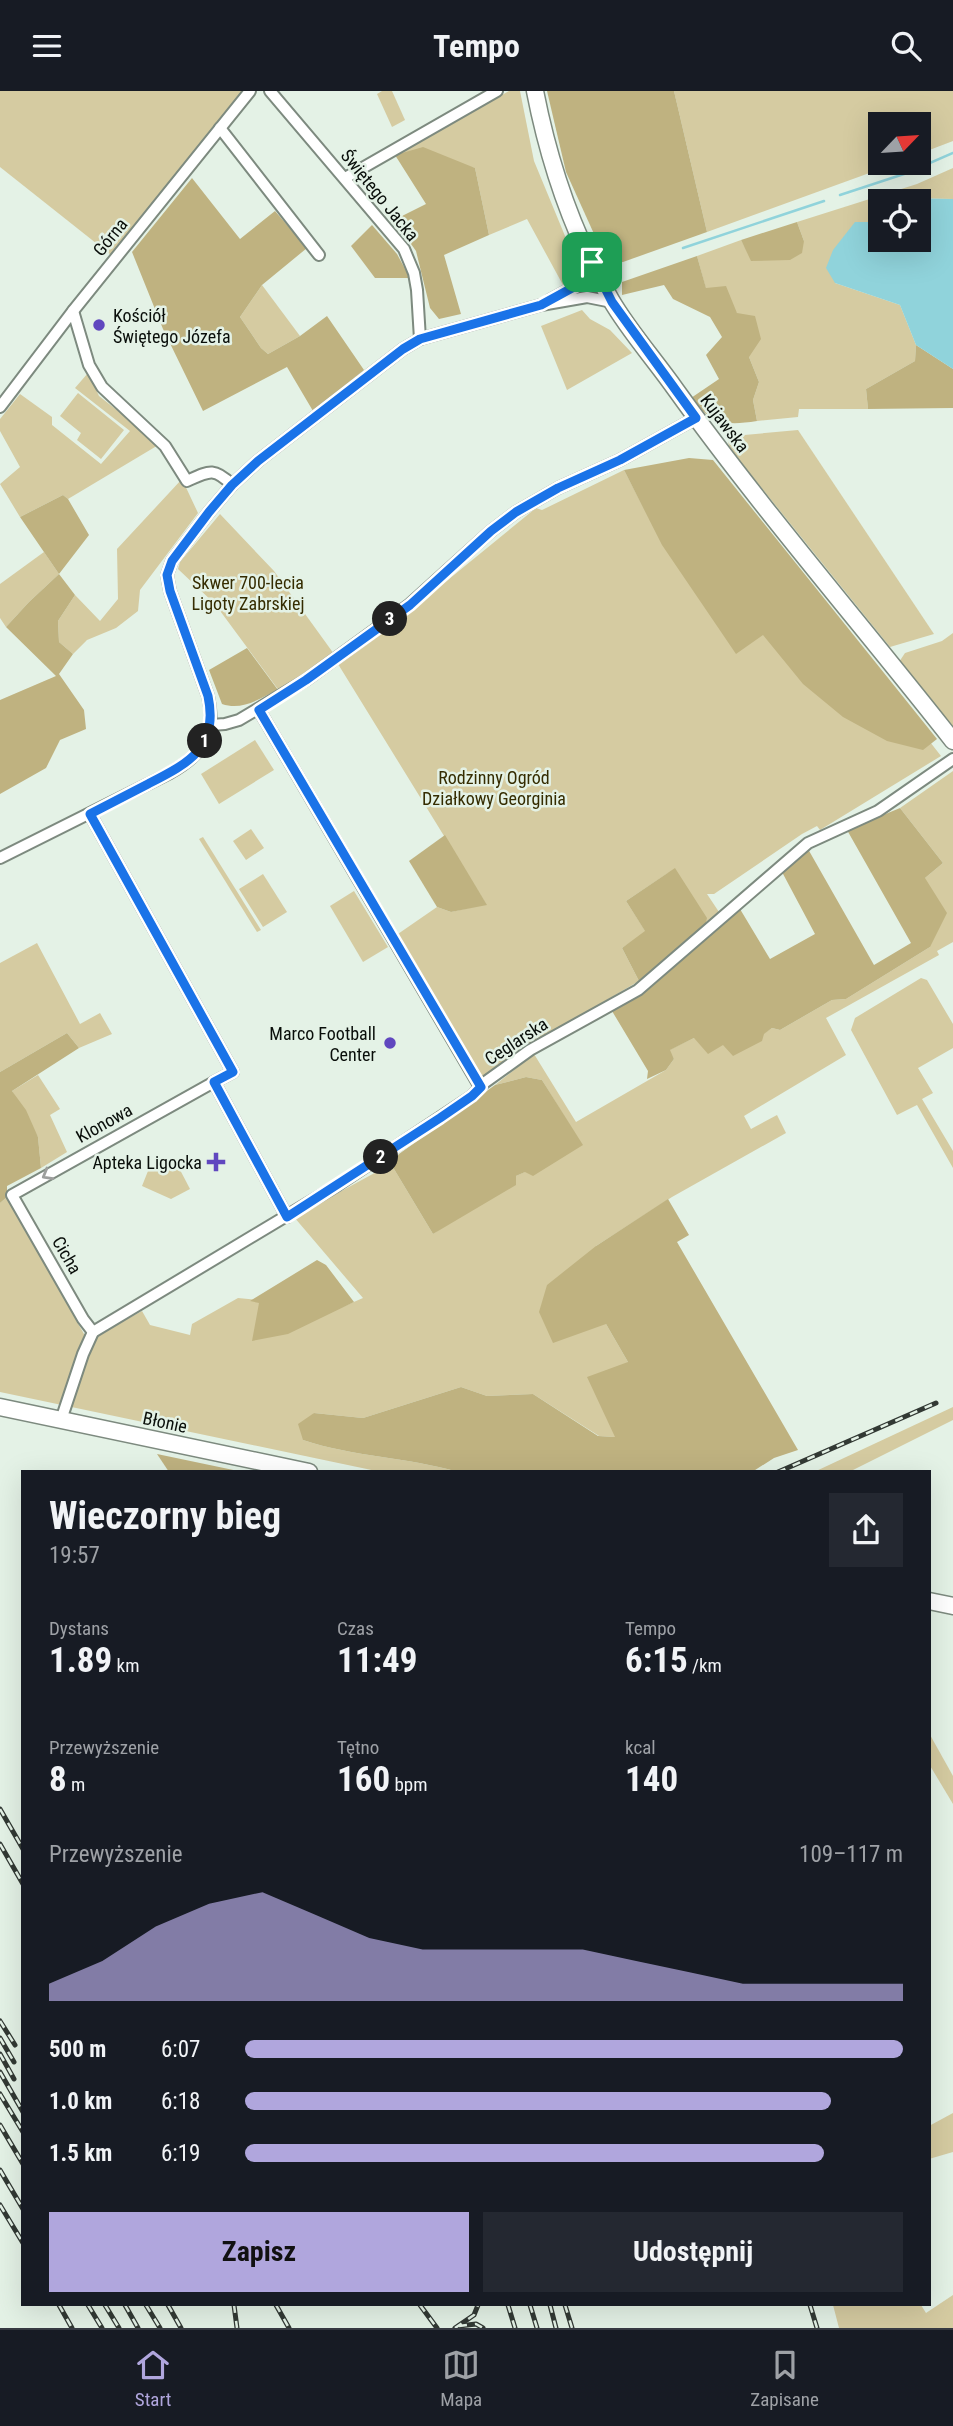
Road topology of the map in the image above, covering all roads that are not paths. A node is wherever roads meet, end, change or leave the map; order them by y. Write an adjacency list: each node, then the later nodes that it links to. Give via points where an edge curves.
1 (250, 91): 5 (street, Górna)
2 (271, 91): 6 (street, Świętego Jacka)
3 (497, 91): 6 (street)
4 (535, 91): 8 (street, Kujawska, via 558,183)
5 (220, 128): 7 (street); 14 (street, Górna)
6 (345, 178): 15 (street, Świętego Jacka, via 404,249 414,273)
7 (319, 254)
8 (592, 262): 9 (street); 10 (street, Kujawska)
9 (583, 282): 10 (street); 13 (street)
10 (601, 282): 11 (street); 12 (street, Kujawska)
11 (587, 297): 12 (street); 13 (street)
12 (612, 302): 17 (street, Kujawska)
13 (541, 305): 15 (street)
14 (73, 311): 16 (street, Górna); 18 (street, via 89,365 106,392 165,446 187,481 211,472)
15 (420, 339): 18 (street, via 375,369)
16 (0, 407)
17 (696, 418): 19 (street, via 516,512 410,605); 21 (street, Kujawska)
18 (232, 485): 20 (street, via 169,569 168,583 208,696)
19 (259, 710): 20 (street, via 239,720); 26 (street)
20 (211, 725): 23 (street, via 191,759)
21 (953, 741)
22 (953, 759): 26 (street, Ceglarska, via 878,811 808,843 638,991 530,1050)
23 (90, 814): 24 (street); 25 (street, via 233,1072)
24 (0, 858)
25 (214, 1082): 27 (street, Klonowa, one-way to 27); 28 (street)
26 (481, 1087): 28 (street, Ceglarska)
27 (12, 1195): 29 (street, Cicha)
28 (287, 1217): 29 (street, Ceglarska)
29 (93, 1332): 31 (street)
30 (4, 1410): 31 (street, Błonie)
31 (61, 1420): 32 (street, Błonie)
32 (299, 1470)
33 (931, 1602): 34 (street)
34 (953, 1607)

